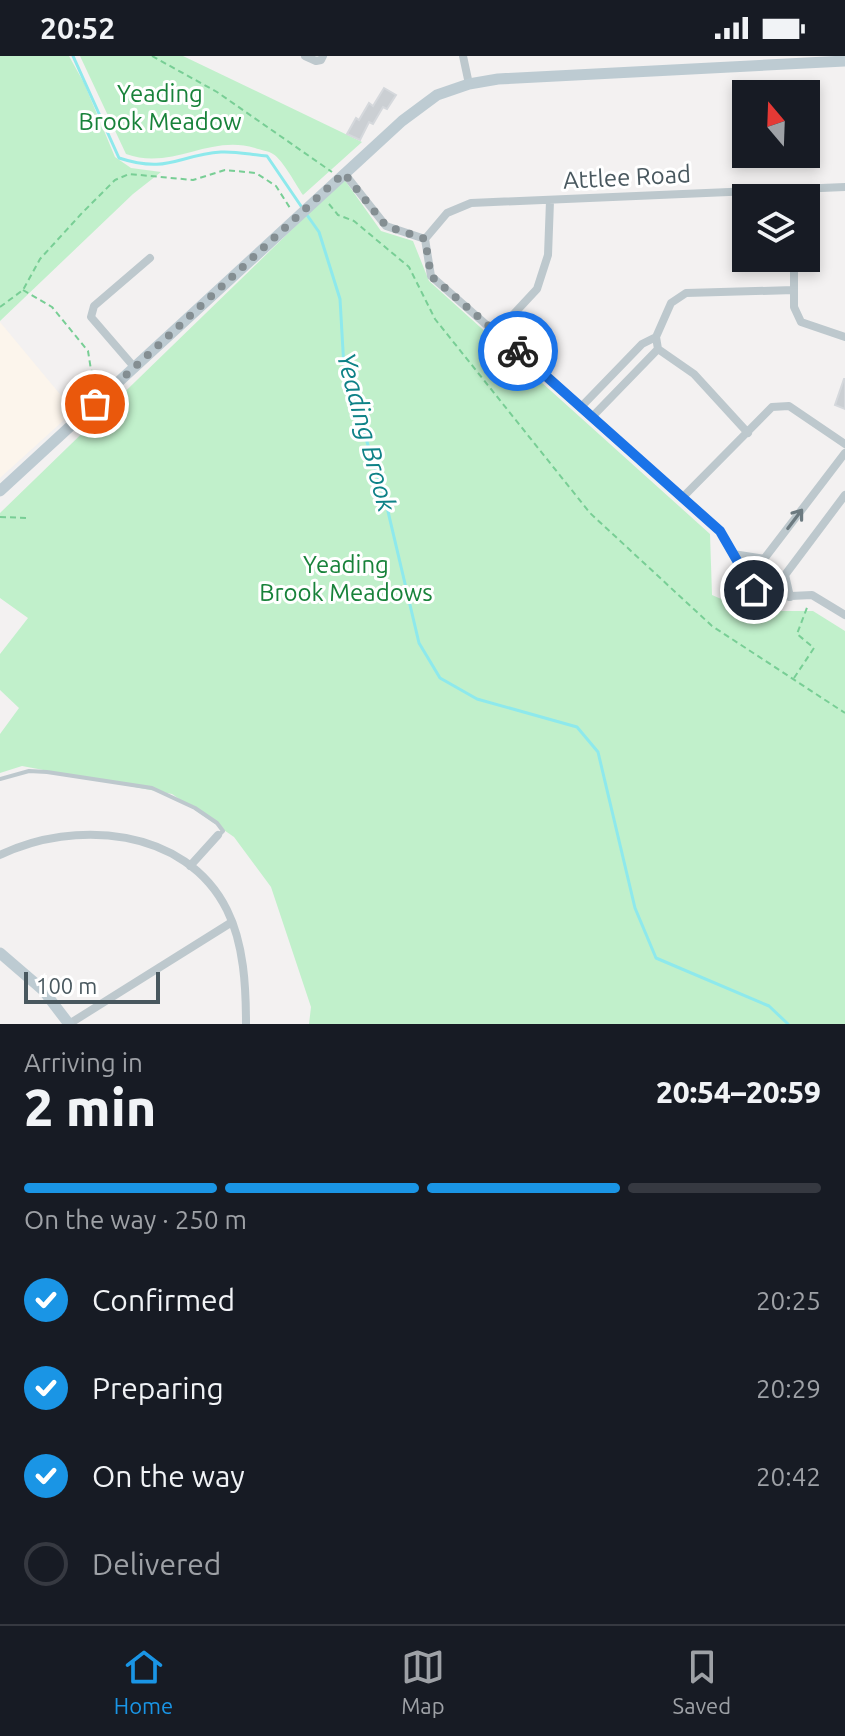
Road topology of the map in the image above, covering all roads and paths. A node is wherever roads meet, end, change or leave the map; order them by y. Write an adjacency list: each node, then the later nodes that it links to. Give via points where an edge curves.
1 (152, 56): 7 (path, via 217,92)
2 (305, 56): 3 (street, via 316,61)
3 (323, 56)
4 (463, 56): 6 (street)
5 (845, 61): 6 (street)
6 (469, 84): 7 (street, via 437,95)
7 (341, 176): 11 (street); 14 (street, via 386,226)
8 (845, 187): 9 (street, Attlee Road)
9 (820, 190)
10 (732, 196): 12 (street, Attlee Road)
11 (316, 198): 13 (street); 44 (path, via 354,221 409,267 435,319 590,513 712,626)
12 (550, 201): 14 (street, Attlee Road, via 471,203 447,213); 20 (street, via 548,255 537,289)
13 (295, 218): 17 (path, via 276,186 256,173 225,170 193,180 129,174 115,180 82,213 40,259); 24 (street)
14 (425, 239): 20 (street, via 431,276)
15 (150, 258): 24 (street, via 94,306 91,317)
16 (794, 272): 18 (street)
17 (23, 290): 19 (path); 25 (path, via 52,307 88,351 91,370)
18 (794, 290): 21 (street, via 686,293 671,303); 22 (street, via 801,322)
19 (0, 307)
20 (497, 332): 26 (street)
21 (656, 337): 23 (street); 26 (street, via 642,344)
22 (845, 337)
23 (658, 349): 27 (street); 28 (street, via 694,374)
24 (135, 368): 25 (street)
25 (109, 392): 31 (street)
26 (581, 407): 27 (street)
27 (592, 417): 33 (street)
28 (748, 433): 29 (street, via 772,407 789,406); 33 (street)
29 (845, 444)
30 (845, 453): 37 (street, one-way to 30)
31 (0, 491)
32 (845, 495): 38 (street)
33 (683, 497): 36 (street, via 720,531)
34 (0, 517): 35 (path)
35 (28, 518)
36 (733, 554): 37 (street); 39 (street)
37 (765, 559): 39 (street)
38 (785, 575): 41 (street); 42 (street)
39 (748, 580): 41 (street, via 754,590)
40 (812, 595): 42 (street); 43 (street); 44 (path, via 797,634 814,648)
41 (770, 597): 42 (street)
42 (790, 597)
43 (845, 615)
44 (793, 679): 45 (path)
45 (845, 713)
46 (0, 779): 47 (lane, via 47,772 152,788 208,816 223,831)
47 (218, 835): 49 (street)
48 (0, 855): 49 (street, via 48,838 96,834 147,843)
49 (190, 866): 50 (street, via 217,893)
50 (232, 922): 52 (street); 53 (street, via 245,981)
51 (0, 953): 52 (street, via 37,984)
52 (69, 1024)
53 (246, 1024)

